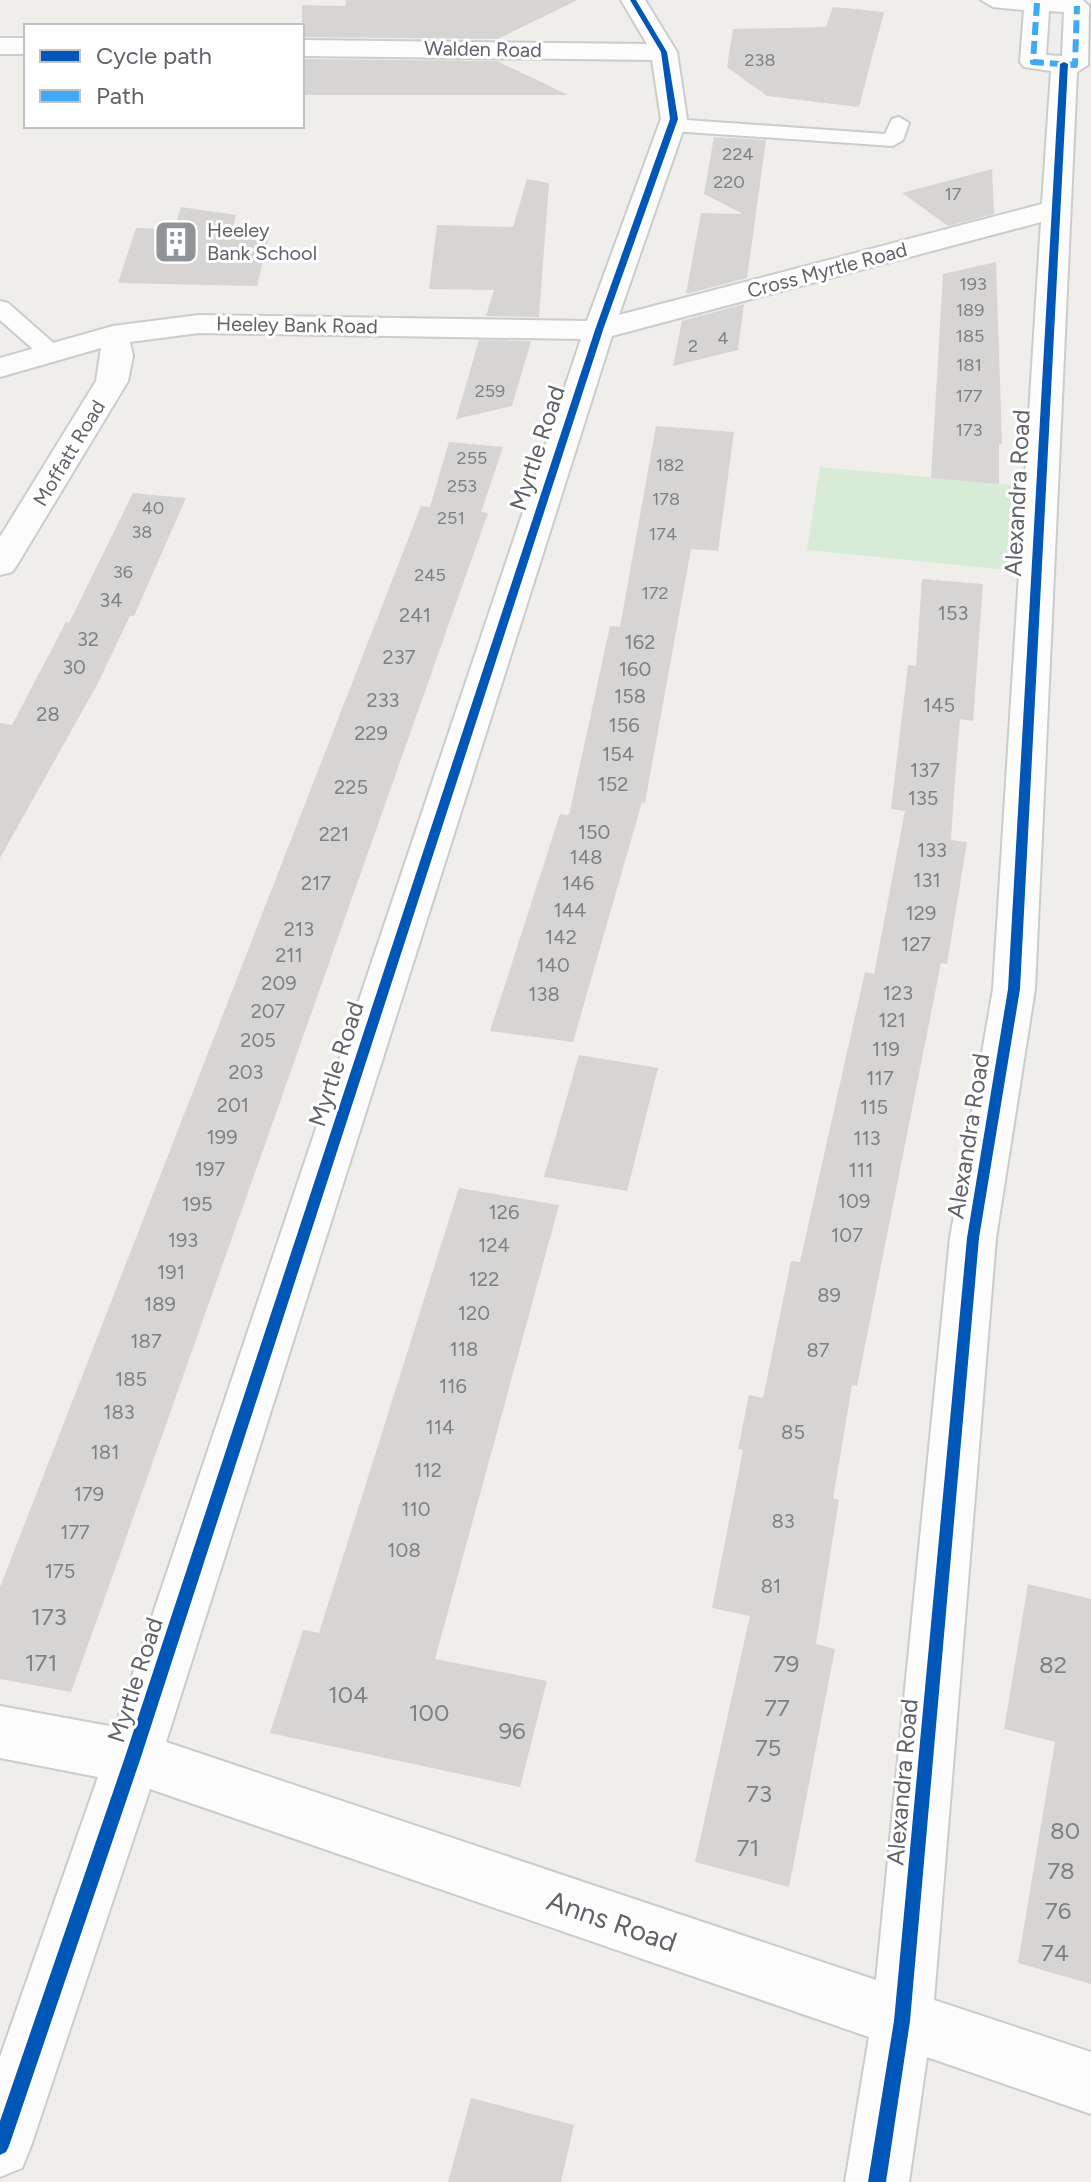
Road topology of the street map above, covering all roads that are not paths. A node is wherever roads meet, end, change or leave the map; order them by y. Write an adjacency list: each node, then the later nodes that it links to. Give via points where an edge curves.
1 (633, 0): 8 (street, Myrtle Road)
2 (993, 0): 3 (street)
3 (1037, 3): 4 (street); 9 (street, via 1033,62)
4 (1075, 5): 9 (street, Alexandra Road, via 1075,65)
5 (0, 46): 6 (street)
6 (24, 46)
7 (304, 48): 8 (street, Walden Road)
8 (664, 52): 11 (street, Myrtle Road)
9 (1062, 79): 12 (street, Alexandra Road)
10 (899, 123): 11 (lane, via 893,140)
11 (672, 125): 14 (street, Myrtle Road)
12 (1054, 210): 14 (street, Cross Myrtle Road); 21 (street, Alexandra Road, via 1014,989 973,1238)
13 (0, 308): 16 (lane)
14 (599, 330): 15 (street, Heeley Bank Road, via 212,324); 20 (street, Myrtle Road)
15 (113, 335): 16 (street, Heeley Bank Road); 18 (street, Moffatt Road, via 118,356 112,381)
16 (50, 352): 17 (street, Heeley Bank Road)
17 (0, 368)
18 (0, 565)
19 (0, 1732): 20 (street, Anns Road)
20 (133, 1757): 21 (street, Anns Road); 23 (street, Myrtle Road)
21 (902, 2021): 22 (street, Anns Road); 24 (street, Alexandra Road)
22 (1091, 2083)
23 (0, 2146)
24 (877, 2182)

